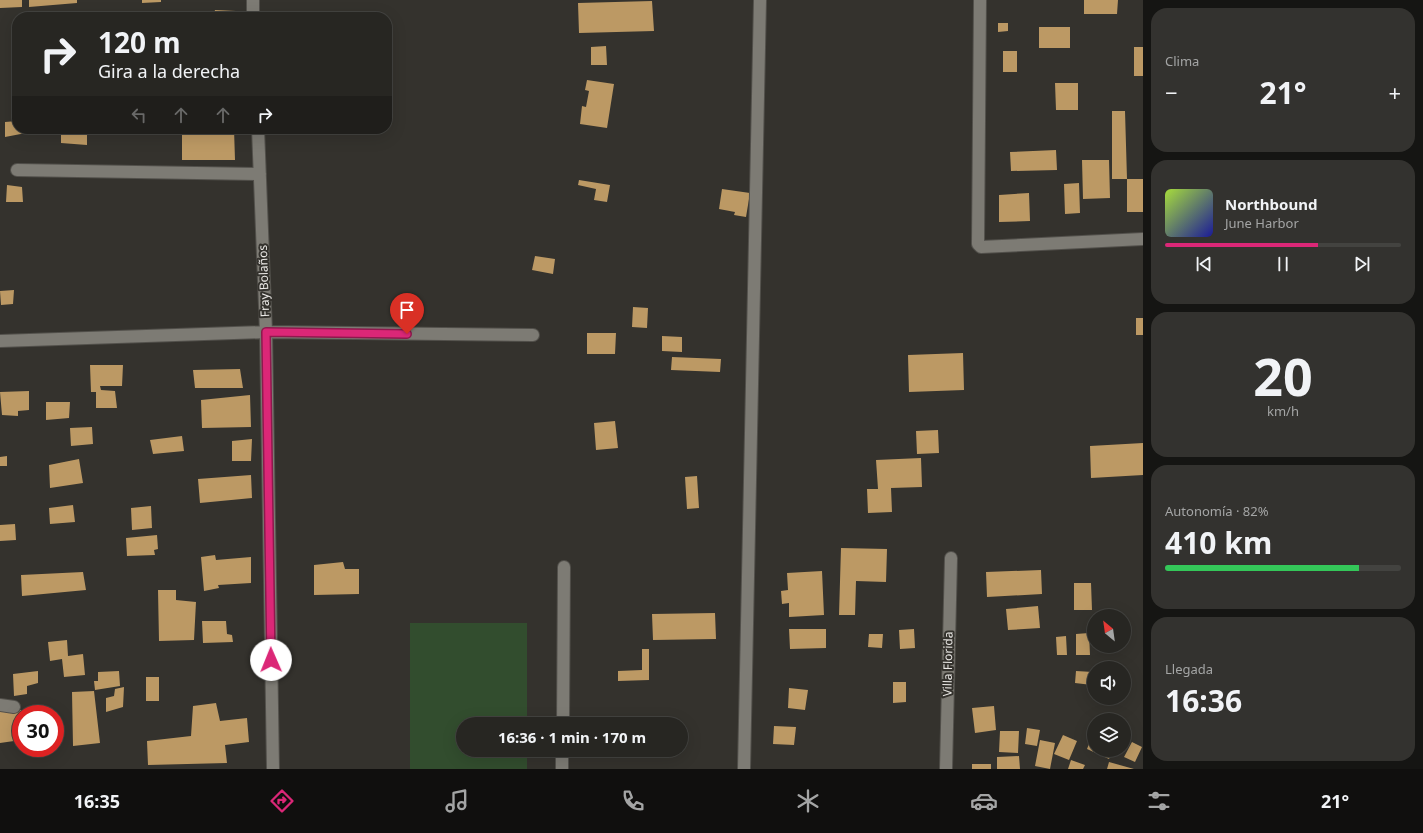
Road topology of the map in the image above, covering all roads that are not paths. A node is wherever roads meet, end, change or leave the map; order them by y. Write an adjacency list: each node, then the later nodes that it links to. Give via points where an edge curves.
1 (253, 0): 4 (street)
2 (760, 0): 20 (street)
3 (980, 0): 8 (street, via 978,244 981,247)
4 (254, 12)
5 (258, 134): 7 (street, Fray Bolaños)
6 (17, 170): 7 (street)
7 (260, 174): 9 (street, Fray Bolaños)
8 (1143, 238)
9 (266, 332): 10 (street); 11 (street); 18 (street, Fray Bolaños)
10 (533, 335)
11 (0, 341)
12 (950, 558): 21 (street, Villa Florida)
13 (564, 567): 16 (street)
14 (0, 705): 15 (street)
15 (12, 707)
16 (563, 717)
17 (562, 757): 19 (street)
18 (273, 769)
19 (562, 769)
20 (744, 769)
21 (946, 769)

